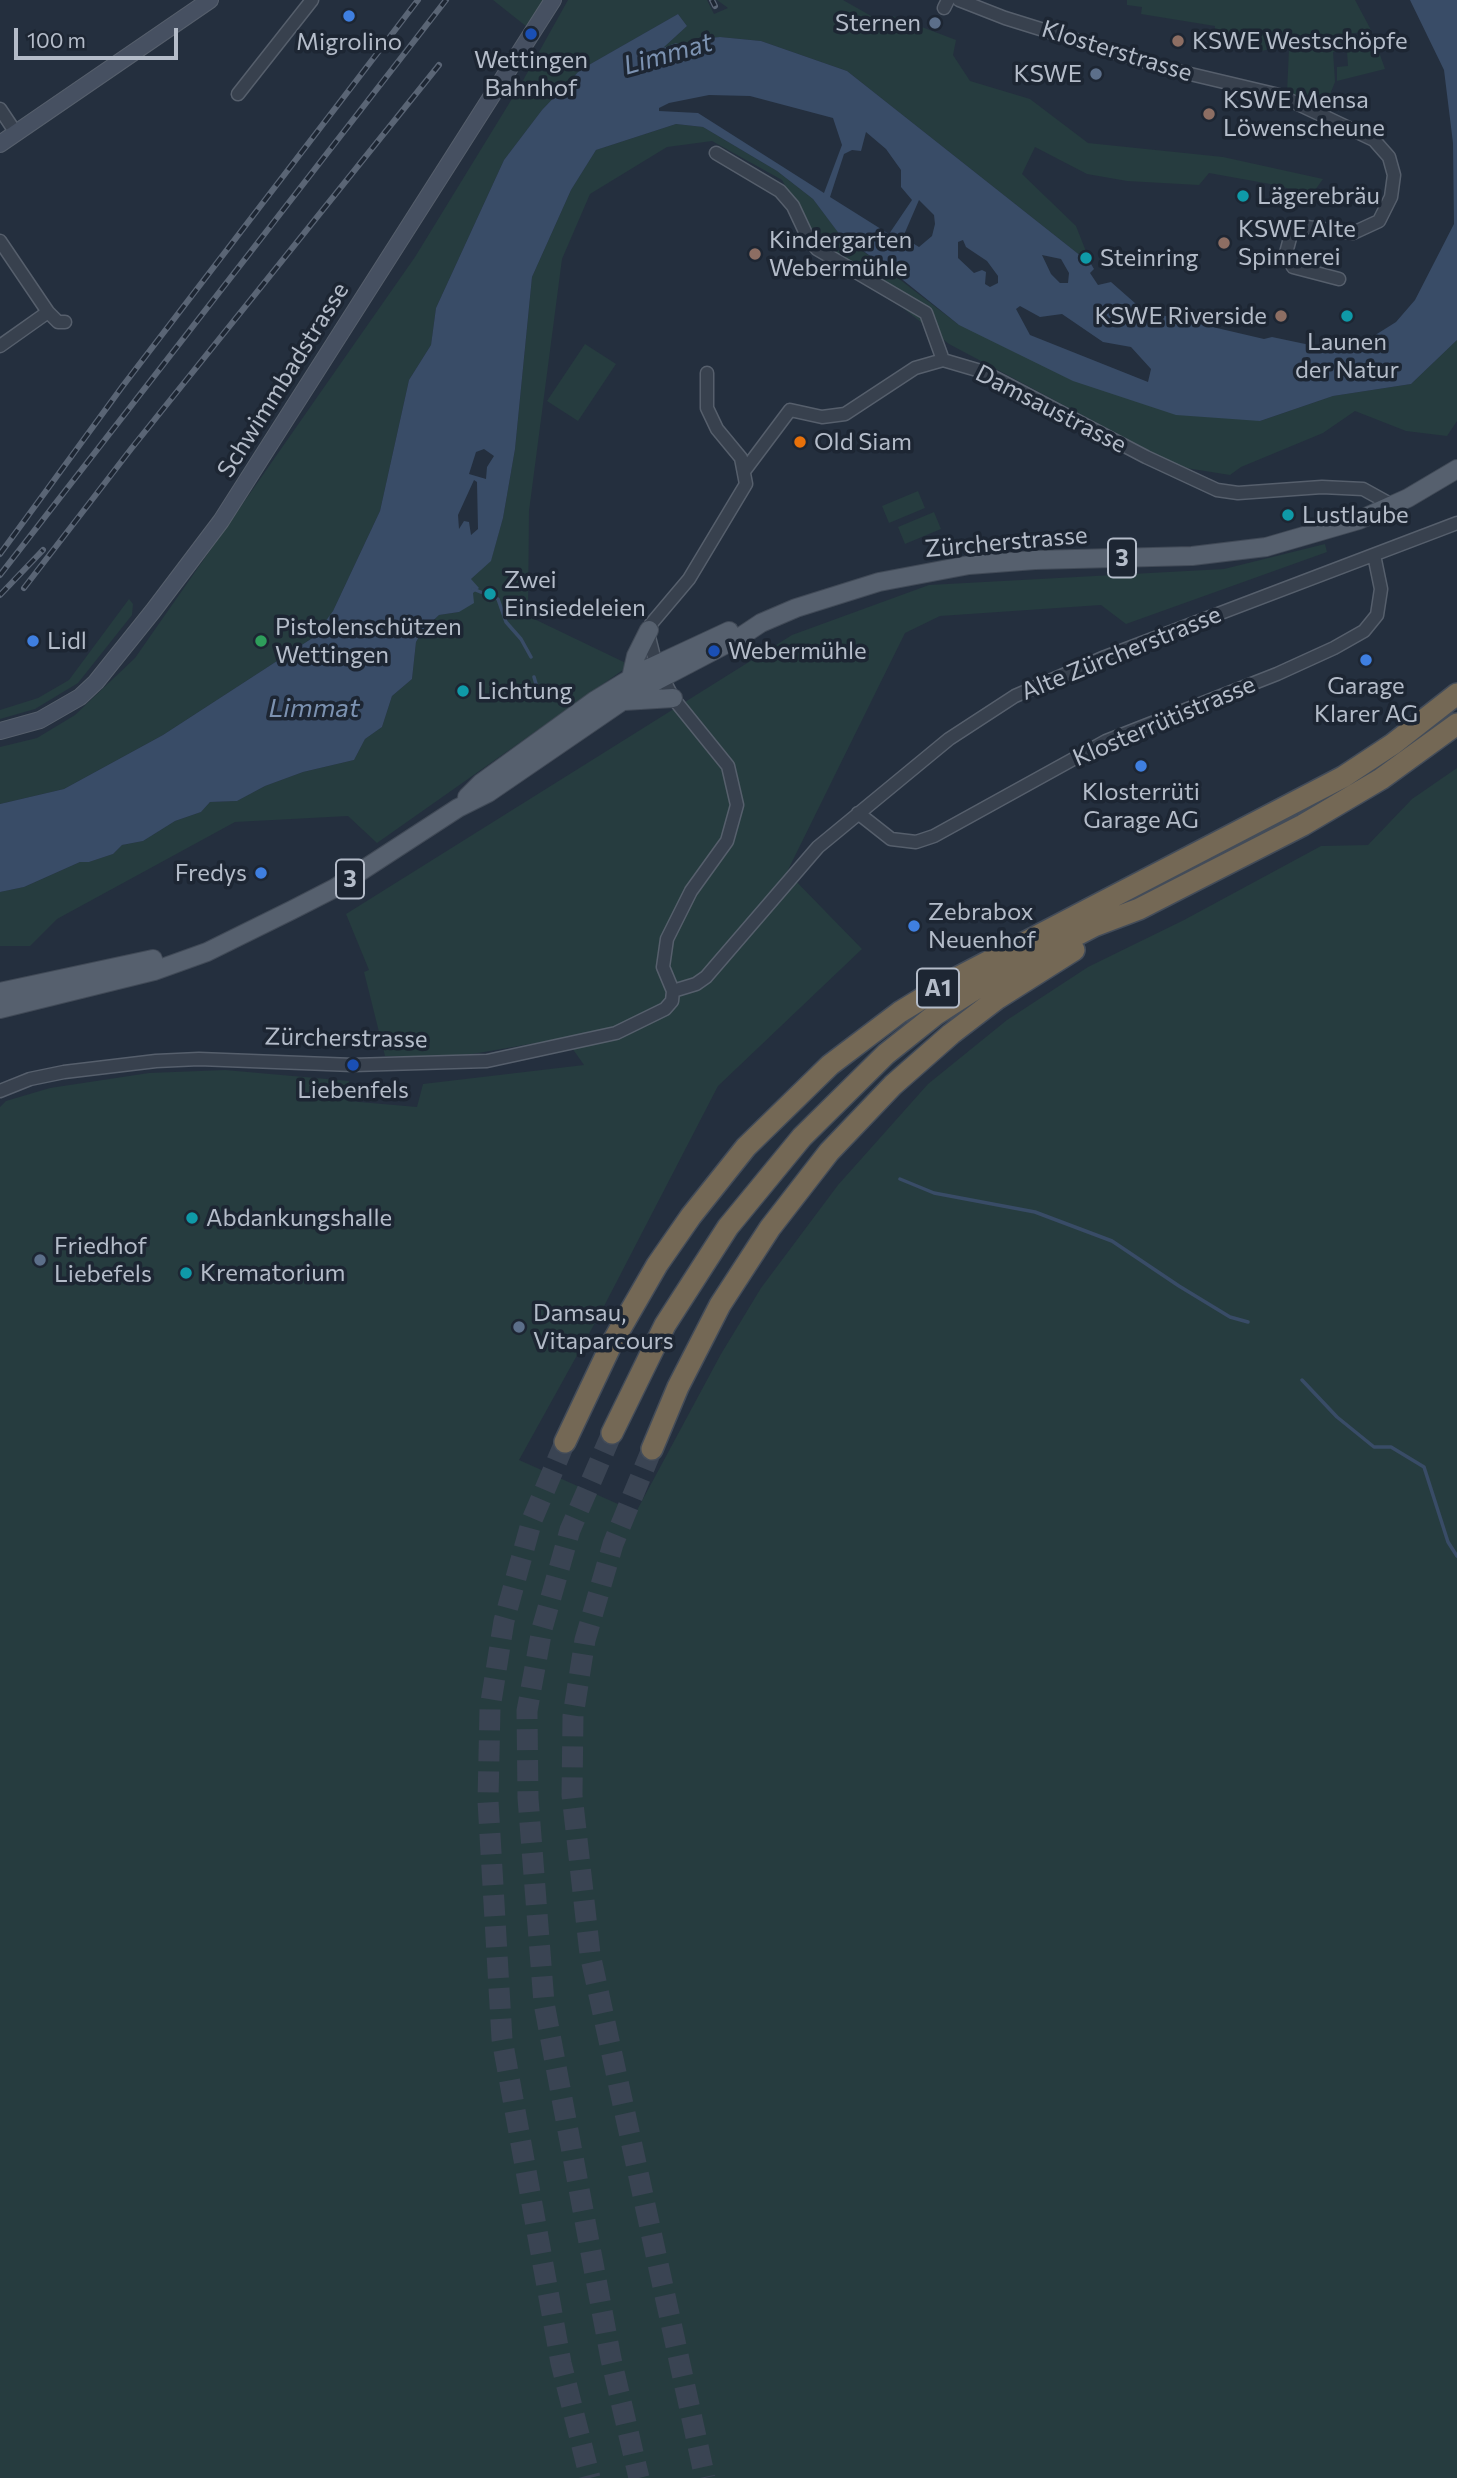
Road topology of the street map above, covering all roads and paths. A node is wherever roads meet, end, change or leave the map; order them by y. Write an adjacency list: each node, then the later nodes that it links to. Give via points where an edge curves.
1 (210, 0): 7 (main road)
2 (312, 0): 5 (street)
3 (553, 0): 29 (main road, Schwimmbadstrasse, via 220,521 153,611 80,697 40,720)
4 (959, 0): 11 (street, Klosterstrasse, via 1169,69 1279,95 1374,139 1389,157 1394,175 1391,197 1379,221 1353,233 1294,227 1286,253 1293,267)
5 (238, 94)
6 (0, 109): 7 (street)
7 (16, 133): 8 (main road)
8 (0, 144)
9 (716, 153): 15 (street, via 780,191 817,249 926,313)
10 (2, 249): 12 (street)
11 (1339, 279)
12 (48, 312): 13 (street, via 58,322); 14 (street)
13 (65, 322)
14 (0, 346)
15 (943, 360): 18 (street, Damsaustrasse, via 915,368 845,414 822,417 789,410); 19 (street, Damsaustrasse, via 984,372 1217,490 1363,489)
16 (707, 373): 18 (street, via 707,408)
17 (1457, 469): 19 (main road, Zürcherstrasse / 3)
18 (745, 470): 22 (street, via 746,484 737,502 689,579)
19 (1392, 505): 23 (main road, Zürcherstrasse / 3, via 1319,534 1248,550 1020,561 927,571 836,594)
20 (1457, 523): 21 (street, Alte Zürcherstrasse)
21 (1374, 555): 31 (street, Alte Zürcherstrasse, via 1015,696 966,727); 31 (street, Klosterrütistrasse, via 1381,589 1377,615 1364,631 1334,648 1107,741 934,836 916,842 891,839)
22 (649, 630): 23 (street); 24 (main road)
23 (659, 671): 24 (main road, 3); 26 (street); 27 (main road, 3)
24 (631, 678): 30 (main road, 3, via 481,783)
25 (1457, 694): 39 (highway, A1, via 1409,733 1343,776 959,976 830,1065 767,1125 691,1216 617,1334)
26 (673, 698): 27 (main road); 35 (street, via 724,758 737,804 727,841 691,891 667,939 663,967)
27 (621, 701): 30 (main road, 3, via 488,793)
28 (1457, 724): 32 (highway, A1, via 1346,801)
29 (0, 731)
30 (458, 808): 33 (main road, 3, via 335,888)
31 (858, 813): 35 (street, Alte Zürcherstrasse, via 792,874 706,977)
32 (1139, 909): 38 (highway, A1, via 1094,926 960,998 910,1034 841,1095 776,1166 712,1251 660,1334); 40 (highway, A1, via 974,1016 893,1085 843,1136 788,1203 736,1279 691,1359)
33 (234, 936): 34 (main road, 3, via 101,972); 36 (main road, 3, via 207,952 155,971)
34 (0, 992)
35 (673, 992): 37 (street, Zürcherstrasse, via 665,1009 616,1033 487,1061 353,1065 167,1060 64,1072)
36 (0, 1009)
37 (0, 1091)
38 (612, 1433)
39 (565, 1442)
40 (652, 1449)

